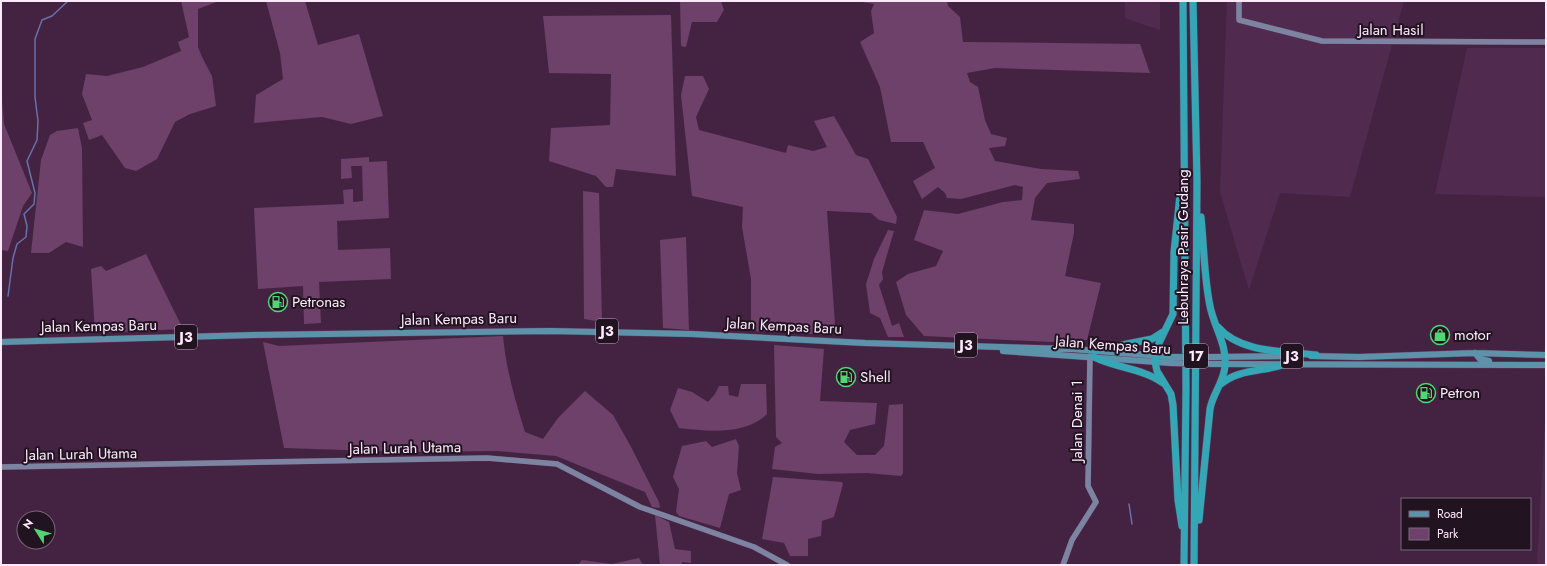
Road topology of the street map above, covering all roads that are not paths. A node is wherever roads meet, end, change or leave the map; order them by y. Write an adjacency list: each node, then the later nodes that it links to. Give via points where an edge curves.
1 (1183, 1): 5 (highway, Lebuhraya Pasir Gudang / 17)
2 (1193, 1): 6 (highway, Lebuhraya Pasir Gudang / 17)
3 (1239, 1): 4 (street, Jalan Hasil, via 1239,20 1322,41)
4 (1546, 42)
5 (1184, 162): 8 (highway, via 1174,252 1173,314); 22 (highway, Lebuhraya Pasir Gudang / 17)
6 (1197, 181): 7 (highway, via 1206,280); 23 (highway, Lebuhraya Pasir Gudang / 17)
7 (1214, 322): 12 (highway, via 1227,336 1243,344); 15 (highway, via 1222,342)
8 (1168, 326): 11 (highway, via 1152,340); 14 (highway, via 1159,344)
9 (1, 342): 11 (main road, Jalan Kempas Baru / J3, via 550,331 930,343)
10 (1475, 353): 12 (main road, Jalan Kempas Baru / J3); 13 (main road, Jalan Kempas Baru / J3); 17 (main road, via 1484,361)
11 (1093, 354): 14 (main road, Jalan Kempas Baru / J3); 20 (highway, via 1100,360 1138,370 1158,379); 25 (street, Jalan Denai 1, via 1088,486 1096,502 1072,540)
12 (1316, 355): 15 (main road, Jalan Kempas Baru / J3)
13 (1546, 355)
14 (1156, 359): 15 (main road, Jalan Kempas Baru / J3, bridge); 20 (highway, via 1157,371)
15 (1225, 360): 16 (main road, Jalan Kempas Baru / J3); 19 (highway)
16 (1288, 363): 17 (main road, Jalan Kempas Baru / J3); 19 (highway, via 1238,375)
17 (1517, 365): 18 (main road, Jalan Kempas Baru / J3)
18 (1546, 365)
19 (1220, 385): 23 (highway, via 1211,402)
20 (1168, 387): 22 (highway, via 1173,405 1178,500)
21 (1, 467): 24 (street, Jalan Lurah Utama, via 487,458 546,462 557,464 640,507 754,547)
22 (1185, 550): 26 (highway, Lebuhraya Pasir Gudang / 17)
23 (1195, 554): 27 (highway, Lebuhraya Pasir Gudang / 17)
24 (787, 565)
25 (1063, 565)
26 (1184, 565)
27 (1194, 565)

